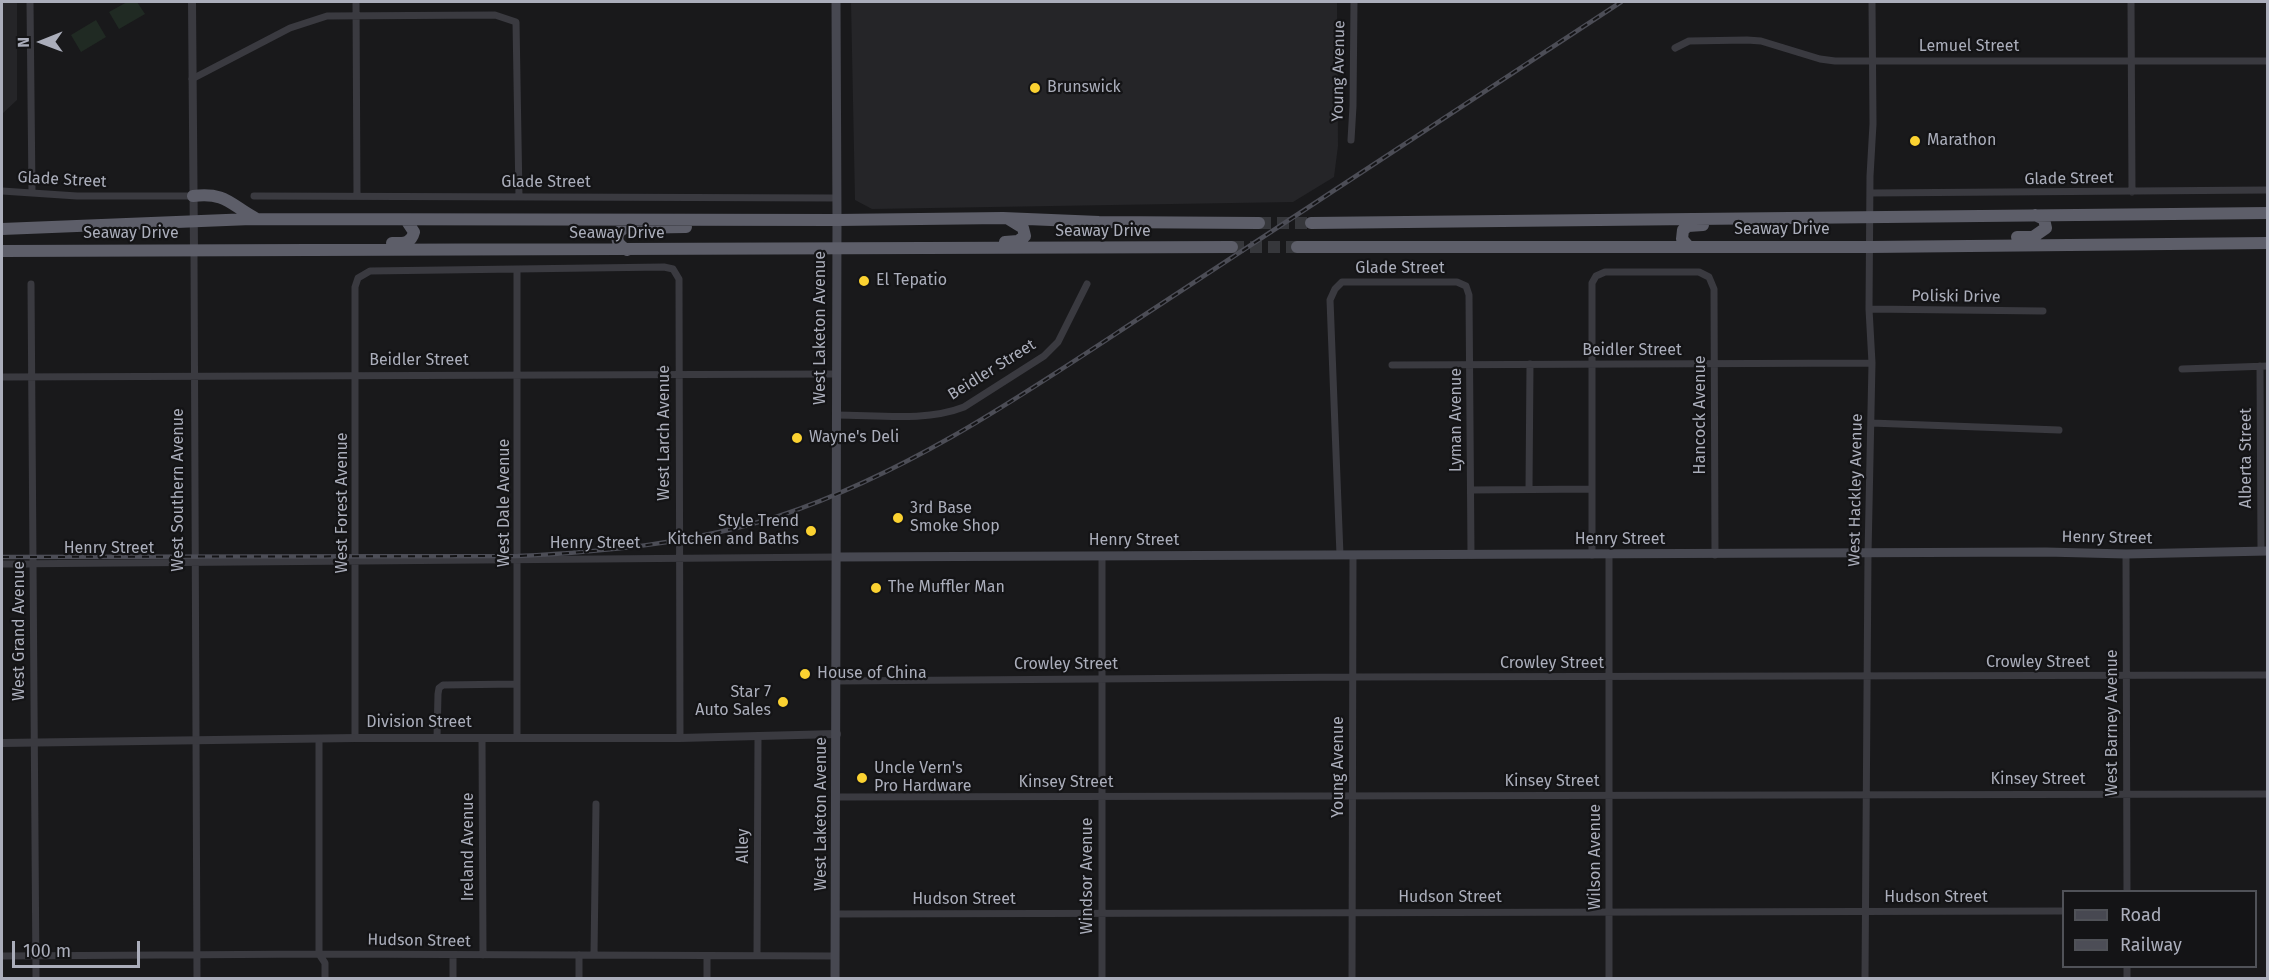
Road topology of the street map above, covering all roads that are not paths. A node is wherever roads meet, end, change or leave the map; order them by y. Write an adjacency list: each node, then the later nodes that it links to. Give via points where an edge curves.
1 (30, 2): 17 (street)
2 (192, 2): 13 (street, West Southern Avenue)
3 (356, 2): 8 (street)
4 (836, 2): 24 (main road, West Laketon Avenue)
5 (1354, 2): 14 (street, Young Avenue)
6 (1872, 2): 10 (street, West Hackley Avenue)
7 (2131, 2): 12 (street)
8 (356, 16): 13 (street, via 327,16 297,25); 22 (street); 23 (street, via 495,15 516,22)
9 (1675, 48): 10 (street, Lemuel Street, via 1689,41 1747,39 1820,59)
10 (1872, 60): 12 (street, Lemuel Street); 19 (street, West Hackley Avenue)
11 (2268, 61): 12 (street, Lemuel Street)
12 (2131, 62): 18 (street)
13 (192, 79): 20 (street, West Southern Avenue)
14 (1351, 140)
15 (2268, 190): 18 (street, Glade Street)
16 (2, 191): 17 (street, Glade Street)
17 (32, 192): 20 (street, Glade Street)
18 (2132, 192): 19 (street, Glade Street)
19 (1870, 193): 28 (street, West Hackley Avenue)
20 (193, 196): 30 (highway, via 216,195); 35 (street, West Southern Avenue)
21 (254, 196): 22 (street, Glade Street)
22 (357, 196): 23 (street, Glade Street)
23 (519, 197): 24 (street, Glade Street)
24 (837, 198): 33 (main road, West Laketon Avenue)
25 (2268, 213): 26 (highway, Seaway Drive)
26 (2035, 215): 28 (highway, Seaway Drive); 42 (highway, via 2047,224 2042,233 2033,237 1915,238)
27 (1852, 217): 28 (highway, Seaway Drive); 37 (highway, Seaway Drive); 41 (highway, via 1839,223 1688,226 1682,233)
28 (1870, 217): 45 (street, West Hackley Avenue)
29 (1003, 218): 33 (highway, Seaway Drive); 36 (highway, Seaway Drive); 49 (highway, via 1023,228 1023,239 872,243)
30 (258, 219): 31 (highway, Seaway Drive); 35 (highway, Seaway Drive)
31 (406, 220): 32 (highway, Seaway Drive); 46 (highway, via 414,232 407,243 231,244)
32 (815, 220): 33 (highway, Seaway Drive); 47 (highway, via 802,227 627,227 617,238)
33 (837, 220): 48 (main road, West Laketon Avenue)
34 (2, 221): 38 (highway, via 47,220)
35 (193, 221): 38 (highway, Seaway Drive); 51 (street, West Southern Avenue)
36 (1259, 223)
37 (1311, 223)
38 (91, 225): 39 (highway)
39 (2, 229)
40 (2268, 243): 42 (highway, Seaway Drive)
41 (1688, 246): 44 (highway, Seaway Drive); 45 (highway, Seaway Drive)
42 (1891, 246): 45 (highway, Seaway Drive)
43 (1232, 247): 49 (highway, Seaway Drive)
44 (1297, 247)
45 (1869, 247): 56 (street, West Hackley Avenue)
46 (219, 250): 47 (highway, Seaway Drive); 51 (highway, Seaway Drive)
47 (627, 250): 48 (highway, Seaway Drive)
48 (836, 250): 49 (highway, Seaway Drive); 67 (main road, West Laketon Avenue)
49 (857, 250)
50 (2, 251): 51 (highway, Seaway Drive)
51 (194, 251): 70 (street, West Southern Avenue)
52 (517, 269): 66 (street, West Larch Avenue, via 674,269 679,279); 68 (street, West Forest Avenue, via 370,271 361,275 355,287); 69 (street, West Dale Avenue)
53 (31, 284): 72 (street, West Grand Avenue)
54 (1087, 284): 73 (street, Beidler Street, via 1058,342 1044,356 964,407 926,415)
55 (1466, 286): 59 (street, Lyman Avenue); 82 (street, Glade Street, via 1457,282 1342,282 1335,289 1330,300)
56 (1869, 309): 57 (street, Poliski Drive); 58 (street, West Hackley Avenue)
57 (2043, 311)
58 (1872, 363): 62 (street, Beidler Street); 74 (street, West Hackley Avenue)
59 (1470, 364): 60 (street, Beidler Street); 63 (street, Beidler Street); 78 (street, Lyman Avenue)
60 (1530, 364): 61 (street, Beidler Street); 76 (street)
61 (1591, 364): 62 (street, Beidler Street); 62 (street, Hancock Avenue, via 1591,288 1596,276 1605,272 1693,272 1709,277 1714,289); 77 (street)
62 (1715, 364): 87 (street, Hancock Avenue)
63 (1392, 365)
64 (2264, 366): 65 (street); 79 (street, Alberta Street)
65 (2182, 369)
66 (679, 374): 67 (street, Beidler Street); 69 (street, Beidler Street); 90 (street, West Larch Avenue)
67 (836, 374): 73 (main road, West Laketon Avenue)
68 (356, 375): 69 (street, Beidler Street); 70 (street, Beidler Street); 92 (street, West Forest Avenue)
69 (518, 375): 91 (street, West Dale Avenue)
70 (194, 376): 72 (street, Beidler Street); 95 (street, West Southern Avenue)
71 (2, 377): 72 (street, Beidler Street)
72 (31, 377): 94 (street, West Grand Avenue)
73 (836, 415): 88 (main road, West Laketon Avenue)
74 (1871, 423): 75 (street); 80 (street, West Hackley Avenue)
75 (2059, 430)
76 (1529, 489): 77 (street); 78 (street)
77 (1592, 489): 85 (street)
78 (1471, 490): 84 (street, Lyman Avenue)
79 (2264, 551): 81 (main road, Henry Street)
80 (1868, 554): 81 (main road, Henry Street); 87 (main road, Henry Street); 99 (street, West Hackley Avenue)
81 (2126, 554): 97 (street, West Barney Avenue)
82 (1340, 555): 83 (main road, Henry Street); 89 (main road, Henry Street)
83 (1353, 555): 84 (main road, Henry Street); 98 (street, Young Avenue)
84 (1471, 555): 85 (main road, Henry Street)
85 (1592, 555): 86 (main road, Henry Street)
86 (1609, 555): 87 (main road, Henry Street); 100 (street, Wilson Avenue)
87 (1715, 555)
88 (837, 557): 89 (main road, Henry Street); 90 (street, Henry Street); 102 (main road, West Laketon Avenue)
89 (1102, 557): 101 (street, Windsor Avenue)
90 (679, 558): 91 (street, Henry Street); 110 (street, West Larch Avenue)
91 (518, 559): 92 (street, Henry Street); 103 (street, West Dale Avenue)
92 (357, 561): 95 (street, Henry Street); 105 (street, West Forest Avenue)
93 (2, 564): 94 (street, Henry Street)
94 (33, 564): 95 (street, Henry Street); 114 (street, West Grand Avenue)
95 (195, 564): 112 (street, West Southern Avenue)
96 (2268, 675): 97 (street, Crowley Street)
97 (2126, 676): 99 (street, Crowley Street); 115 (street, West Barney Avenue)
98 (1353, 677): 100 (street, Crowley Street); 101 (street, Crowley Street); 117 (street, Young Avenue)
99 (1867, 677): 100 (street, Crowley Street); 118 (street, West Hackley Avenue)
100 (1610, 678): 120 (street, Wilson Avenue)
101 (1101, 679): 102 (street, Crowley Street); 119 (street, Windsor Avenue)
102 (836, 681): 104 (main road, West Laketon Avenue)
103 (518, 684): 107 (street, via 443,685 438,694); 109 (street, West Dale Avenue)
104 (837, 734): 106 (street, Division Street); 121 (main road, West Laketon Avenue)
105 (356, 736): 107 (street, Division Street); 111 (street, Division Street)
106 (758, 737): 110 (street, Division Street); 135 (street, Alley)
107 (437, 738): 108 (street, Division Street)
108 (482, 738): 109 (street, Division Street); 138 (street, Ireland Avenue)
109 (517, 738): 110 (street, Division Street)
110 (680, 738)
111 (319, 739): 112 (street, Division Street); 131 (street)
112 (195, 741): 114 (street, Division Street); 132 (street, West Southern Avenue)
113 (2, 743): 114 (street, Division Street)
114 (33, 743): 137 (street, West Grand Avenue)
115 (2126, 793): 116 (street, Kinsey Street); 118 (street, Kinsey Street); 123 (street, West Barney Avenue)
116 (2268, 794)
117 (1352, 795): 119 (street, Kinsey Street); 120 (street, Kinsey Street); 126 (street, Young Avenue)
118 (1866, 795): 120 (street, Kinsey Street); 124 (street, West Hackley Avenue)
119 (1102, 796): 121 (street, Kinsey Street); 128 (street, Windsor Avenue)
120 (1609, 796): 127 (street, Wilson Avenue)
121 (837, 797): 129 (main road, West Laketon Avenue)
122 (596, 804): 130 (street)
123 (2127, 890)
124 (1865, 911): 125 (street, Hudson Street); 127 (street, Hudson Street); 151 (street, West Hackley Avenue)
125 (2062, 911)
126 (1351, 912): 127 (street, Hudson Street); 128 (street, Hudson Street); 149 (street, Young Avenue)
127 (1609, 912): 150 (street, Wilson Avenue)
128 (1101, 913): 129 (street, Hudson Street); 148 (street, Windsor Avenue)
129 (836, 914): 140 (main road, West Laketon Avenue)
130 (594, 951): 134 (street, Hudson Street); 139 (street, Hudson Street)
131 (319, 954): 132 (street, Hudson Street); 133 (street, Hudson Street); 143 (street, via 325,963)
132 (197, 955): 137 (street, Hudson Street); 142 (street, West Southern Avenue)
133 (453, 955): 138 (street, Hudson Street); 144 (street)
134 (579, 955): 138 (street, Hudson Street); 145 (street)
135 (758, 955): 139 (street, Hudson Street); 140 (street, Hudson Street)
136 (2, 956): 137 (street, Hudson Street)
137 (37, 956): 141 (street, West Grand Avenue)
138 (483, 956)
139 (707, 956): 146 (street)
140 (836, 956): 147 (main road, West Laketon Avenue)
141 (36, 978)
142 (197, 978)
143 (326, 978)
144 (453, 978)
145 (579, 978)
146 (707, 978)
147 (836, 978)
148 (1102, 978)
149 (1352, 978)
150 (1609, 978)
151 (1865, 978)

